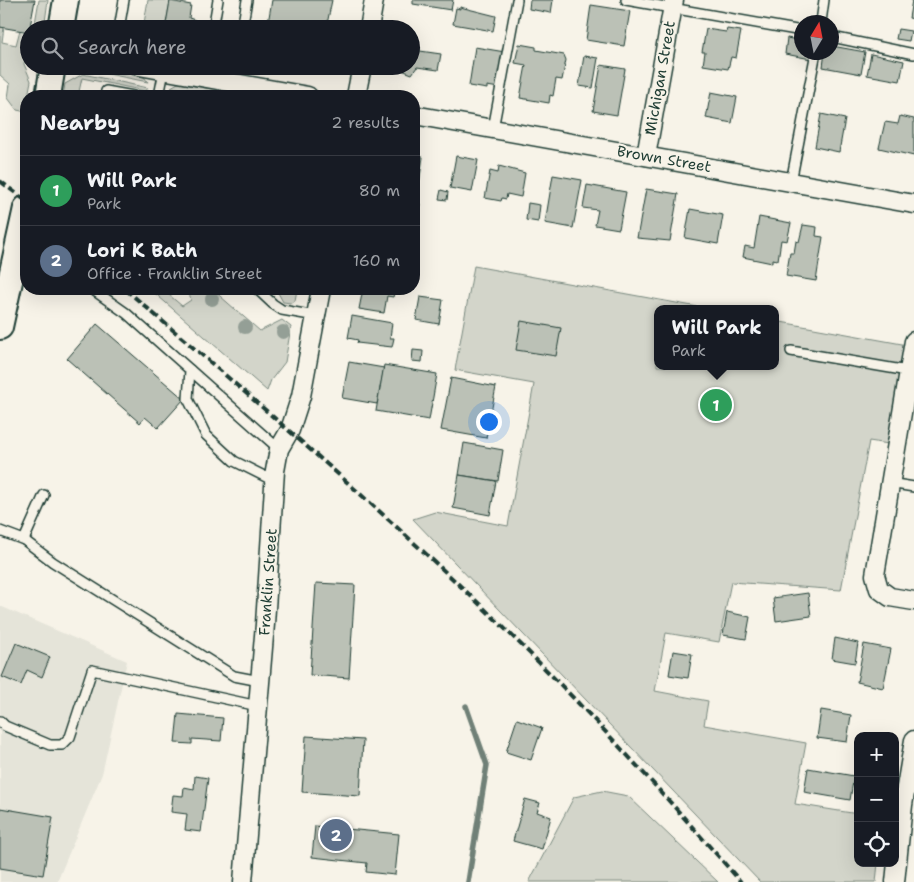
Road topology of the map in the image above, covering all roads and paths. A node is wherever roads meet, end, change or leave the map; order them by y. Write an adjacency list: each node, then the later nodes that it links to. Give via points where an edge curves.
1 (66, 0): 11 (main road)
2 (124, 0): 12 (lane)
3 (218, 0): 13 (lane)
4 (247, 0): 14 (lane)
5 (374, 0): 15 (street)
6 (517, 0): 29 (lane)
7 (626, 0): 9 (lane)
8 (824, 0): 10 (lane)
9 (673, 4): 16 (lane); 30 (street, Michigan Street)
10 (822, 15)
11 (62, 20)
12 (121, 20)
13 (215, 20)
14 (244, 20)
15 (371, 20)
16 (794, 29)
17 (839, 38): 18 (lane)
18 (914, 54)
19 (814, 60): 31 (lane)
20 (52, 75): 24 (main road)
21 (163, 75): 25 (lane)
22 (219, 75): 26 (street)
23 (360, 75): 27 (street)
24 (49, 90)
25 (160, 90)
26 (282, 90)
27 (357, 90)
28 (420, 116): 29 (street, Brown Street)
29 (493, 129): 30 (street, Brown Street)
30 (646, 156): 31 (street, Brown Street)
31 (791, 182): 32 (street, Brown Street)
32 (914, 204)
33 (20, 251): 38 (main road)
34 (100, 295): 41 (lane, via 126,313)
35 (263, 295): 37 (lane, via 282,310)
36 (320, 295): 37 (street, Franklin Street)
37 (316, 316): 43 (street, Franklin Street, via 301,396 290,430)
38 (0, 328)
39 (914, 341): 42 (street)
40 (791, 351): 42 (lane)
41 (190, 370): 43 (lane); 44 (lane, via 188,399 206,435 234,461)
42 (908, 371): 45 (street)
43 (279, 449): 44 (street, Franklin Street)
44 (274, 481): 51 (street, Franklin Street)
45 (889, 483): 46 (lane); 50 (street, via 875,575 879,589 890,597)
46 (914, 487)
47 (44, 496): 49 (lane)
48 (0, 531): 49 (lane)
49 (24, 540): 51 (lane, via 53,562 234,676)
50 (914, 601)
51 (260, 681): 52 (street, Franklin Street)
52 (258, 706): 53 (lane, via 92,670 70,737 62,745 50,745); 55 (street, Franklin Street)
53 (0, 721)
54 (914, 740): 56 (street)
55 (242, 882)
56 (895, 882)

